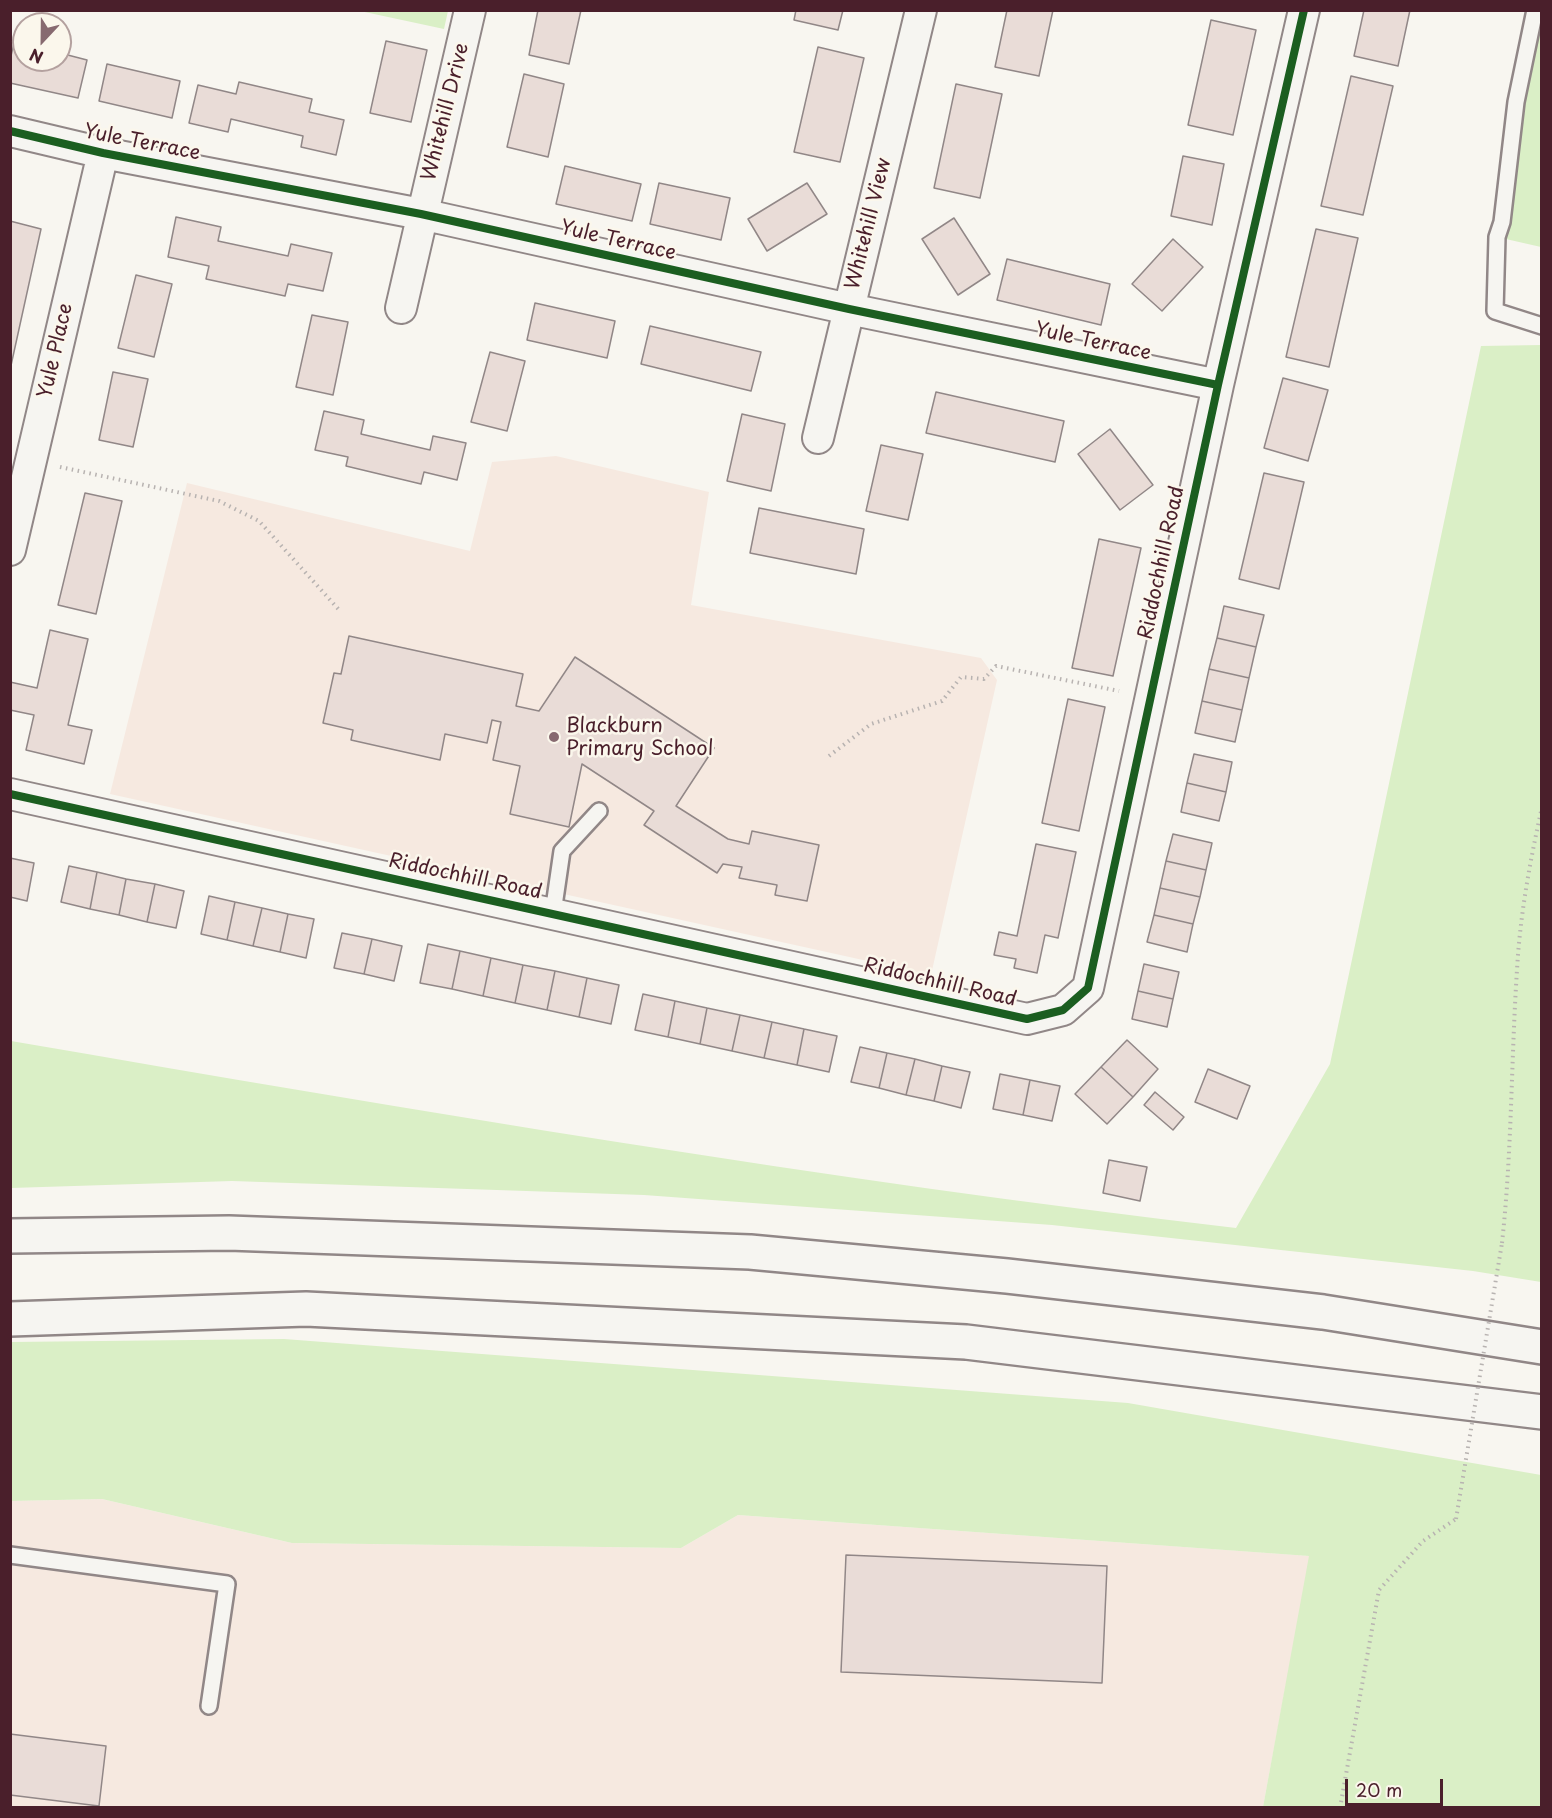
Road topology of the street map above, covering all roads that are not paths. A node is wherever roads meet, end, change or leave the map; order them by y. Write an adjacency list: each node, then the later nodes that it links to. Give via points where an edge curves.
1 (470, 10): 7 (street, Whitehill Drive)
2 (921, 10): 9 (street, Whitehill View)
3 (1304, 10): 11 (street, Riddochhill Road)
4 (1535, 10): 10 (lane, via 1515,102 1497,237 1495,311)
5 (10, 131): 6 (street, Yule Terrace)
6 (103, 153): 7 (street, Yule Terrace); 13 (street, Yule Place)
7 (421, 214): 8 (street, Whitehill Drive); 9 (street, Yule Terrace)
8 (401, 308)
9 (849, 309): 11 (street, Yule Terrace); 12 (street, Whitehill View)
10 (1542, 327)
11 (1218, 385): 16 (street, Riddochhill Road, via 1088,987 1063,1010 1027,1019)
12 (818, 438)
13 (10, 550)
14 (10, 794): 16 (street, Riddochhill Road)
15 (599, 811): 16 (lane, via 562,851)
16 (553, 914)
17 (10, 1236): 19 (highway, via 229,1233 750,1252 1323,1312)
18 (10, 1319): 20 (highway, via 306,1309 966,1342)
19 (1542, 1347)
20 (1542, 1413)
21 (10, 1555): 22 (lane, via 227,1584)
22 (209, 1706)

